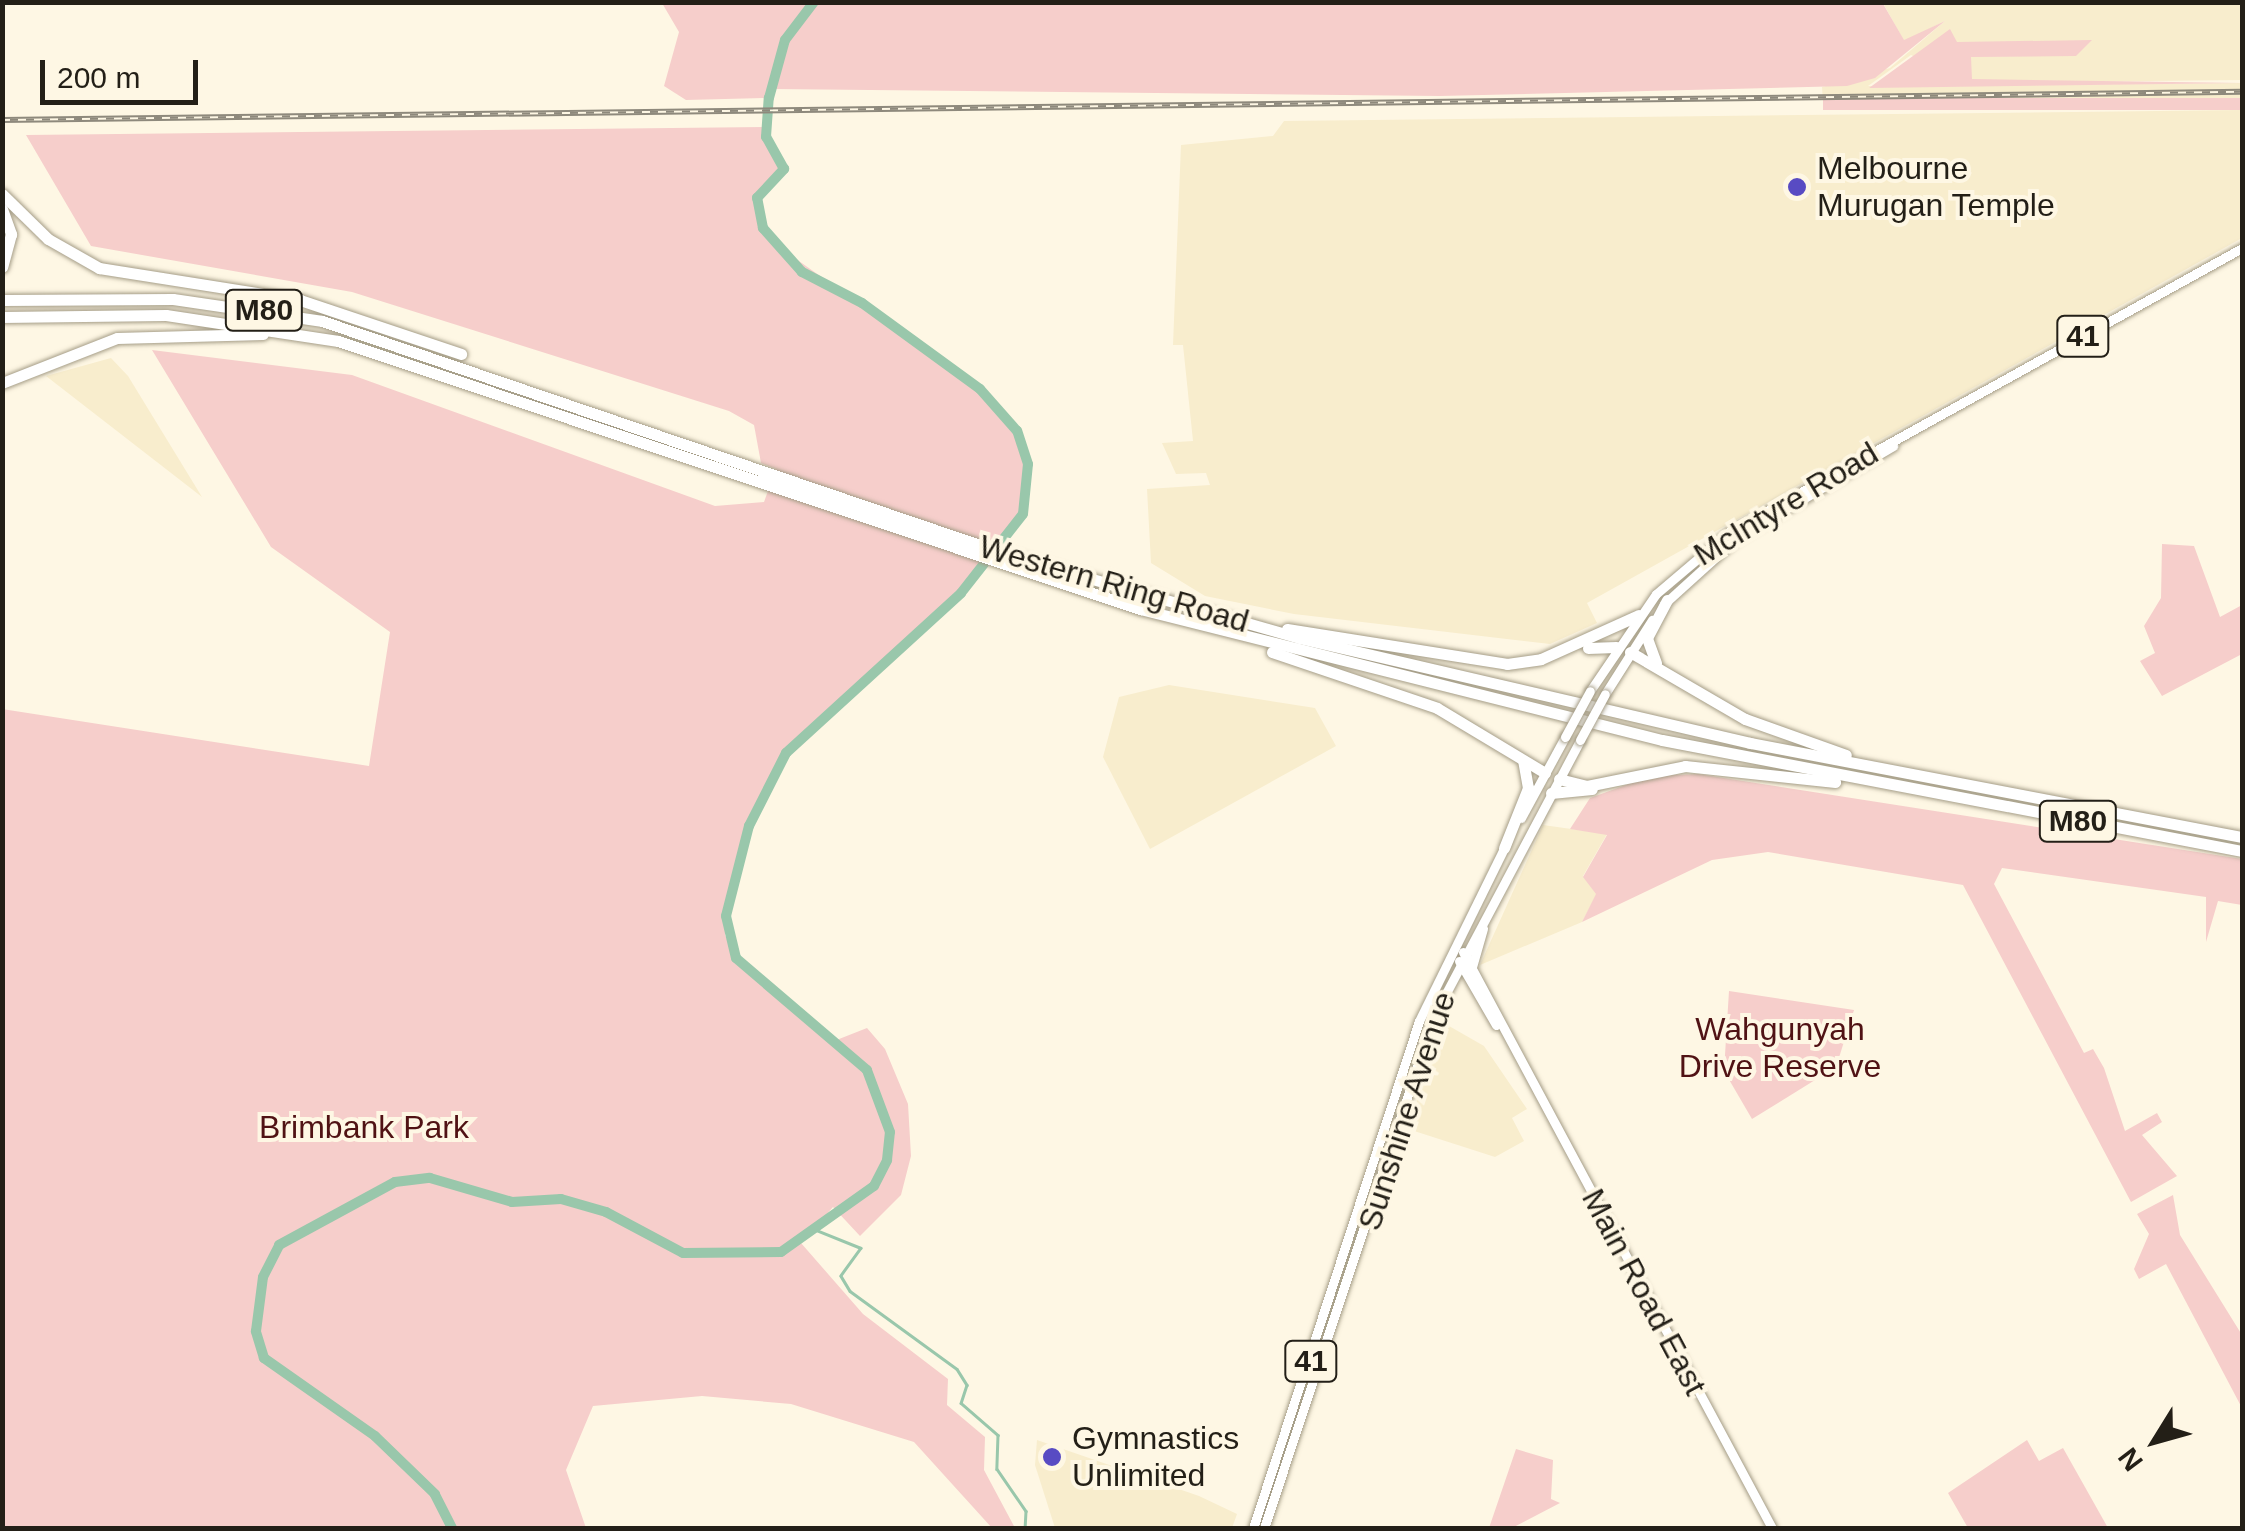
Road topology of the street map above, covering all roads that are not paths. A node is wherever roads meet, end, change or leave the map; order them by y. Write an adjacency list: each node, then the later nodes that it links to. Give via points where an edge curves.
1 (2, 194): 8 (highway, via 48,239 99,268 300,300)
2 (2, 210): 4 (highway, via 11,242)
3 (2242, 248): 10 (main road, McIntyre Road / 41)
4 (2, 267)
5 (2, 300): 8 (highway, Western Ring Road / M80, via 126,296 267,310)
6 (2, 317): 7 (highway, Western Ring Road / M80, via 166,315)
7 (312, 336): 9 (highway, via 117,338); 15 (highway, Western Ring Road / M80, via 410,362 768,492)
8 (505, 376): 14 (highway, Western Ring Road / M80, via 774,477)
9 (2, 383)
10 (1705, 556): 11 (main road, McIntyre Road / 41); 12 (main road, McIntyre Road / 41)
11 (1699, 568): 12 (main road, Sunshine Avenue / 41)
12 (1662, 597): 13 (main road, Sunshine Avenue / 41); 17 (main road, Sunshine Avenue / 41); 19 (highway, via 1647,638)
13 (1639, 615): 16 (main road, Sunshine Avenue / 41); 18 (highway)
14 (1248, 623): 18 (highway, via 1472,661); 24 (highway, Western Ring Road / M80, via 1558,702)
15 (1256, 644): 20 (highway, via 1438,708); 25 (highway, Western Ring Road / M80)
16 (1616, 647): 17 (main road); 18 (highway); 22 (main road, Sunshine Avenue / 41, bridge)
17 (1630, 652): 19 (highway); 23 (main road, Sunshine Avenue / 41, bridge)
18 (1541, 659)
19 (1661, 668): 24 (highway, via 1772,730)
20 (1524, 760): 22 (highway); 28 (highway, via 1528,788)
21 (1633, 772): 23 (highway, via 1587,786); 25 (highway, via 1695,766); 26 (highway, via 1578,794)
22 (1545, 773): 23 (main road); 28 (main road, Sunshine Avenue / 41)
23 (1559, 779): 26 (main road, Sunshine Avenue / 41)
24 (1942, 781): 27 (highway, Western Ring Road / M80)
25 (1914, 791): 29 (highway, Western Ring Road / M80)
26 (1551, 793): 30 (main road, Sunshine Avenue / 41)
27 (2242, 837)
28 (1504, 848): 31 (main road, Sunshine Avenue / 41)
29 (2242, 851)
30 (1488, 912): 31 (main road, Sunshine Avenue / 41); 32 (main road)
31 (1458, 951): 32 (main road, Main Road East); 33 (main road, Sunshine Avenue / 41); 34 (main road, Main Road East); 37 (main road, Sunshine Avenue / 41, via 1408,1050)
32 (1472, 968): 35 (main road, Main Road East)
33 (1450, 978): 34 (main road); 36 (main road, Sunshine Avenue / 41)
34 (1494, 1021): 35 (main road, Main Road East)
35 (1516, 1056): 44 (main road, Main Road East)
36 (1395, 1134): 37 (main road); 38 (main road, Sunshine Avenue / 41)
37 (1370, 1182): 39 (main road, Sunshine Avenue / 41)
38 (1337, 1319): 39 (main road); 40 (main road, Sunshine Avenue / 41)
39 (1306, 1375): 41 (main road, Sunshine Avenue / 41)
40 (1286, 1465): 41 (main road); 43 (main road, Sunshine Avenue / 41)
41 (1259, 1511): 42 (main road, Sunshine Avenue / 41)
42 (1253, 1528)
43 (1264, 1528)
44 (1772, 1528)

